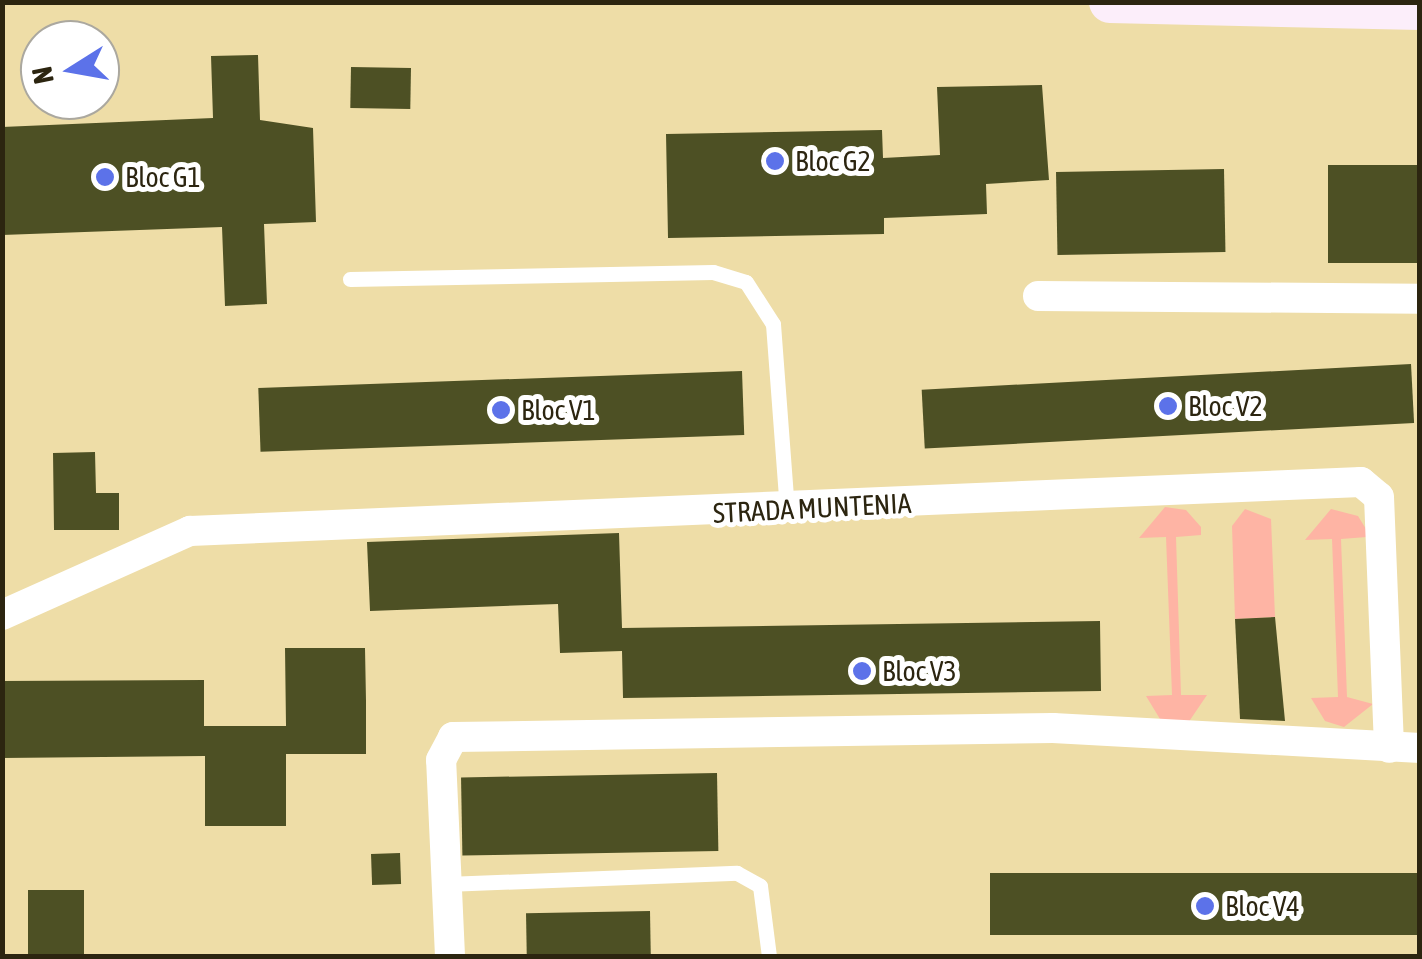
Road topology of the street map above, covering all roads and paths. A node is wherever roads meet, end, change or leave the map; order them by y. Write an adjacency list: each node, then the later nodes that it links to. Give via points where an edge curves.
1 (1110, 2): 2 (main road)
2 (1420, 9)
3 (350, 280): 6 (lane, via 713,272 746,282 773,324)
4 (1038, 296): 5 (street)
5 (1420, 299)
6 (787, 510): 7 (street, STRADA MUNTENIA, via 190,532); 8 (street, STRADA MUNTENIA, via 1371,483 1379,497)
7 (2, 614)
8 (1404, 748): 9 (street, STRADA MUNTENIA, via 1053,728 453,737 441,760)
9 (446, 884): 10 (street, STRADA MUNTENIA); 11 (lane, via 737,873 760,886)
10 (450, 956)
11 (769, 956)

